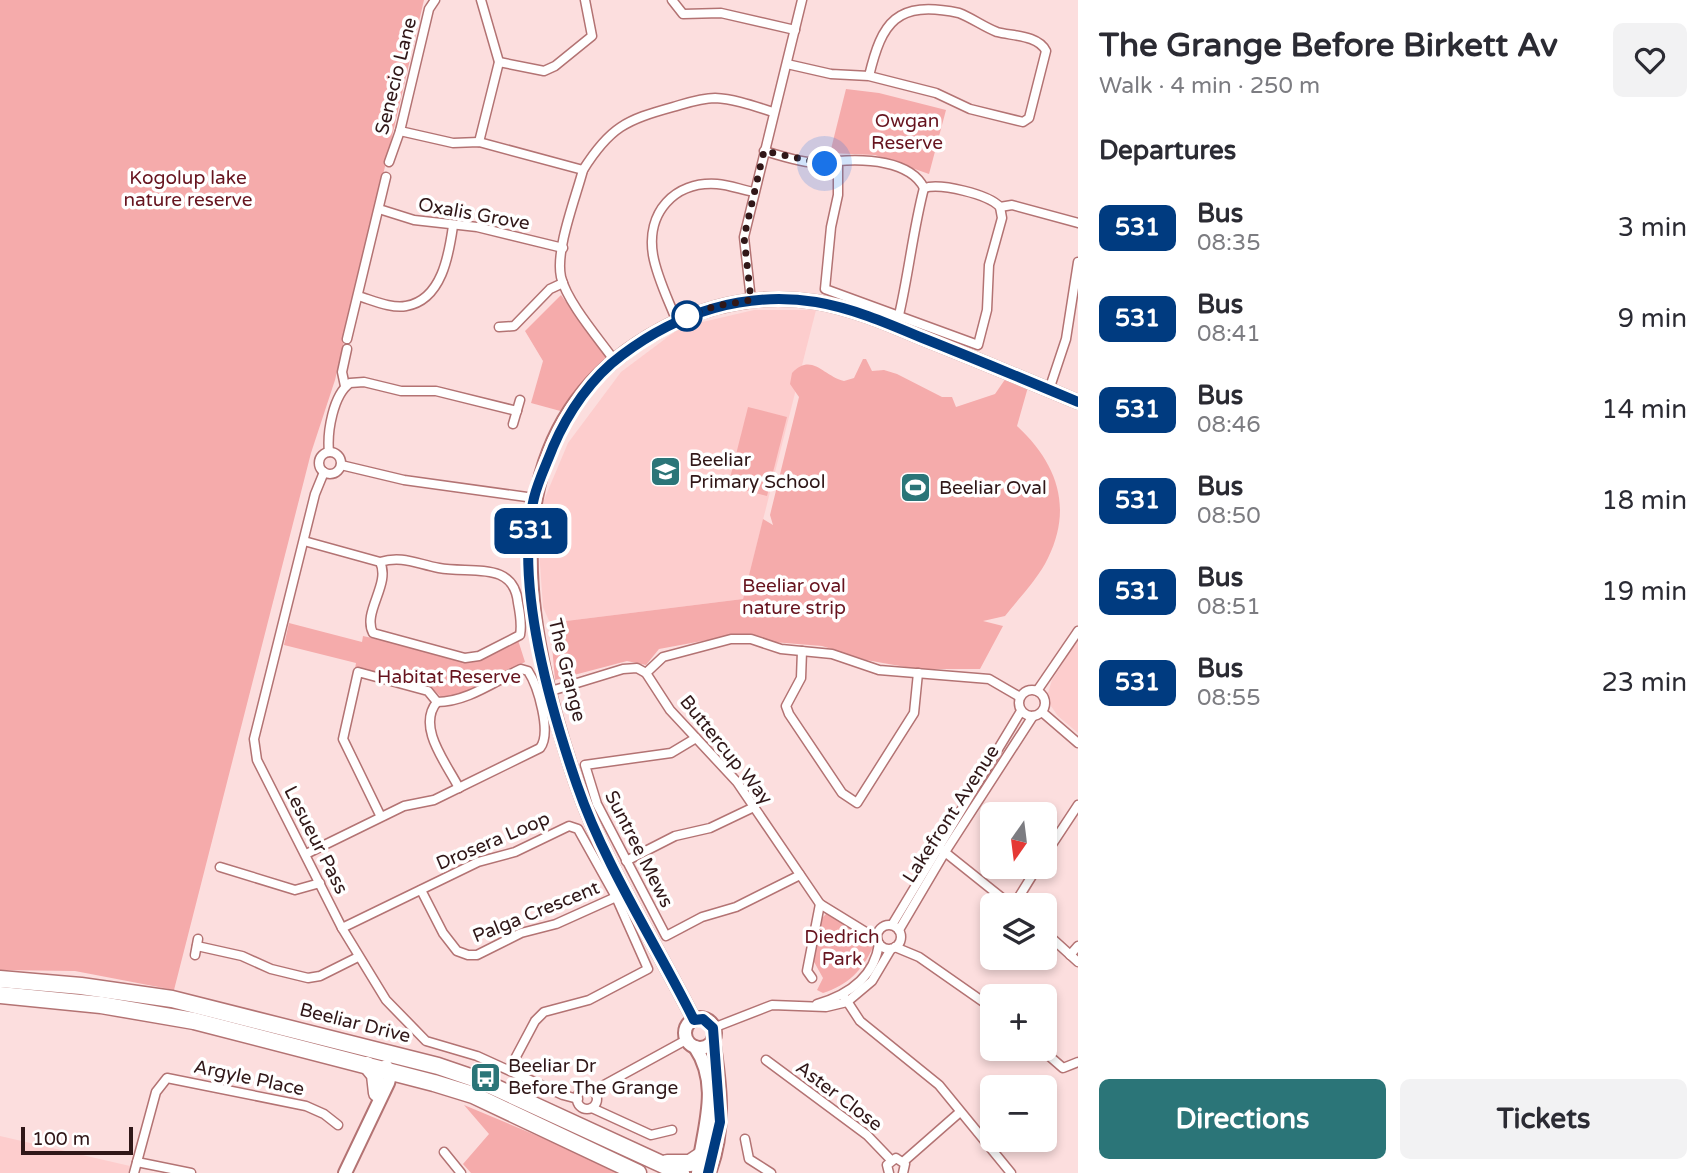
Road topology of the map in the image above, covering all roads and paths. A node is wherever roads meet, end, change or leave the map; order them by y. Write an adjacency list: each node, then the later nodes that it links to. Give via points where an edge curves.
1 (435, 0): 11 (street, Senecio Lane)
2 (481, 0): 7 (street)
3 (585, 0): 7 (street, via 592,36 555,66 538,71)
4 (672, 0): 6 (street, via 683,14 721,13)
5 (802, 0): 6 (street)
6 (795, 30): 8 (street)
7 (499, 62): 12 (street)
8 (787, 64): 9 (street, via 831,74); 10 (street)
9 (869, 76): 9 (street, via 884,26 910,6 928,5 960,14 1044,46 1026,121 970,109 942,95)
10 (773, 111): 13 (street); 16 (street, via 712,98 630,119)
11 (400, 131): 12 (street, via 453,143); 15 (street, Senecio Lane)
12 (479, 142): 16 (street)
13 (764, 151): 14 (street, via 802,162); 19 (street)
14 (838, 161): 18 (street, via 866,160 892,166 917,177); 29 (street, via 838,195 824,288)
15 (389, 162)
16 (583, 170): 24 (street)
17 (386, 177): 21 (street)
18 (924, 188): 20 (street, via 941,186); 29 (street)
19 (754, 192): 28 (street, via 744,244); 30 (street, via 705,185 672,195 661,206 653,234 654,259)
20 (1000, 207): 22 (street, via 1018,206); 29 (street, via 1002,218 989,265 982,347)
21 (379, 209): 23 (street, Oxalis Grove); 27 (street)
22 (1078, 223)
23 (453, 226): 24 (street, Oxalis Grove, via 488,229); 27 (street, via 444,272 417,302 398,306)
24 (563, 248): 26 (street)
25 (1078, 262): 36 (street, via 1066,339)
26 (564, 283): 31 (street, via 550,289 514,326); 34 (street)
27 (358, 296): 32 (street)
28 (751, 300): 30 (street, The Grange, via 716,306); 36 (street, The Grange, via 794,300 842,308)
29 (899, 315)
30 (677, 321): 34 (street, The Grange)
31 (499, 327)
32 (347, 339)
33 (346, 349): 35 (street)
34 (614, 360): 44 (street, The Grange, via 564,423)
35 (345, 386): 39 (street, via 364,382 401,391 436,391); 41 (street, via 335,410)
36 (1049, 390): 38 (street, The Grange)
37 (520, 400): 39 (street)
38 (1078, 402)
39 (517, 411): 40 (street)
40 (513, 424)
41 (329, 452): 42 (street, via 338,456); 43 (street, Lesueur Pass, via 320,457)
42 (341, 465): 43 (street, via 334,473); 44 (street, via 404,480)
43 (324, 472): 45 (street, Lesueur Pass, via 317,483)
44 (534, 498): 51 (street, The Grange, via 529,549 534,623)
45 (304, 541): 46 (street); 66 (street, Lesueur Pass, via 254,739 257,760)
46 (380, 562): 46 (street, via 383,573 370,625 373,633 465,658 479,656 520,635 517,589 509,579 482,570 439,568 403,558)
47 (1078, 631): 52 (street)
48 (802, 651): 49 (street, via 832,654 879,670); 49 (street, via 801,678 786,706 842,793 857,803 914,713); 50 (street, via 731,639 663,657)
49 (918, 673): 53 (street, via 989,679)
50 (646, 674): 51 (street, via 637,668 623,670); 58 (street, Buttercup Way)
51 (551, 691): 95 (street, The Grange, via 577,785 599,838)
52 (1037, 691): 53 (street); 56 (street, via 1045,701)
53 (1020, 696): 55 (street)
54 (438, 702): 60 (street, via 429,726); 60 (street, via 458,700 525,669 546,729 545,741 536,751); 63 (street, via 428,691 358,672 343,739)
55 (1021, 711): 57 (street); 65 (street, Lakefront Avenue)
56 (1042, 712): 57 (street); 59 (street)
57 (1033, 716): 65 (street, Lakefront Avenue)
58 (696, 738): 62 (street, Buttercup Way); 67 (street, Suntree Mews, via 671,753 585,765 597,804)
59 (1078, 743)
60 (459, 788): 63 (street)
61 (1078, 804): 64 (street)
62 (754, 807): 67 (street); 69 (street, Buttercup Way)
63 (381, 817): 66 (street)
64 (1057, 836)
65 (942, 850): 72 (street); 78 (street, Lakefront Avenue)
66 (306, 855): 70 (street, Lesueur Pass)
67 (626, 860): 79 (street, Suntree Mews)
68 (220, 867): 70 (street, via 295,890)
69 (800, 874): 74 (street, Buttercup Way); 79 (street, Suntree Mews)
70 (320, 884): 76 (street, Lesueur Pass)
71 (421, 890): 73 (street, Palga Crescent, via 443,933 457,951 472,956); 73 (street, Drosera Loop, via 478,862 515,852 572,826 578,829); 76 (street, Drosera Loop)
72 (998, 893)
73 (616, 897): 105 (street, Drosera Loop, via 648,969 589,1000 544,1012)
74 (820, 904): 75 (street, Buttercup Way); 90 (street, via 807,971)
75 (848, 918): 77 (street, Buttercup Way); 80 (street, Buttercup Way)
76 (342, 928): 87 (street, Lesueur Pass)
77 (880, 929): 78 (street); 80 (street)
78 (897, 930): 85 (street, Lakefront Avenue, via 901,940); 88 (street)
79 (666, 936): 84 (street, Suntree Mews)
80 (878, 941): 85 (street, Buttercup Way); 93 (street, via 870,971)
81 (1057, 943): 86 (street)
82 (1078, 946): 86 (street)
83 (196, 947): 87 (street, via 242,956 307,978)
84 (671, 947)
85 (893, 948): 88 (street); 93 (street, via 872,981)
86 (1070, 955): 89 (street)
87 (358, 957): 105 (street, Lesueur Pass, via 379,992 421,1038)
88 (919, 957): 94 (street)
89 (1078, 962)
90 (812, 978)
91 (0, 979): 98 (highway, Beeliar Drive, via 172,999)
92 (0, 995): 103 (highway, Beeliar Drive, via 166,1015)
93 (845, 998): 96 (street, via 811,1006 772,1005); 110 (street, via 860,1021 922,1069)
94 (980, 1000)
95 (694, 1020): 96 (street, via 703,1019); 97 (street, via 685,1031)
96 (713, 1033): 97 (street, via 704,1047); 130 (street, via 720,1122)
97 (691, 1044): 106 (street); 117 (street, via 705,1064 709,1091)
98 (365, 1047): 100 (highway, Beeliar Drive); 104 (street, via 380,1057)
99 (766, 1060): 118 (street, Aster Close, via 867,1135)
100 (418, 1061): 104 (street); 121 (highway, Beeliar Drive, via 480,1080)
101 (1055, 1061): 102 (street, via 1063,1068)
102 (1078, 1062)
103 (368, 1065): 104 (highway, Beeliar Drive); 107 (highway, via 375,1075)
104 (388, 1070): 107 (street); 111 (street, via 388,1083); 127 (highway, Beeliar Drive, via 473,1095)
105 (509, 1070): 108 (street, Lesueur Pass)
106 (593, 1091): 108 (street, via 583,1091); 109 (street, via 597,1100)
107 (377, 1093): 111 (street)
108 (578, 1099): 109 (street, via 583,1108)
109 (592, 1108): 113 (street, via 650,1135)
110 (960, 1112): 120 (street); 134 (street)
111 (372, 1113): 115 (street)
112 (338, 1125): 119 (street, Argyle Place, via 306,1106 167,1078 156,1092)
113 (672, 1130)
114 (745, 1139): 131 (street, via 749,1159)
115 (353, 1152): 124 (street); 125 (street)
116 (444, 1152): 126 (street)
117 (702, 1155): 121 (highway, via 690,1163); 129 (street)
118 (891, 1160): 120 (street); 132 (street)
119 (137, 1162): 122 (street, Argyle Place); 123 (street)
120 (903, 1162): 133 (street)
121 (657, 1163): 128 (highway, Beeliar Drive)
122 (134, 1173)
123 (191, 1173)
124 (337, 1173)
125 (345, 1173)
126 (461, 1173)
127 (638, 1173)
128 (681, 1173)
129 (698, 1173)
130 (709, 1173)
131 (771, 1173)
132 (889, 1173)
133 (903, 1173)
134 (1011, 1173)

